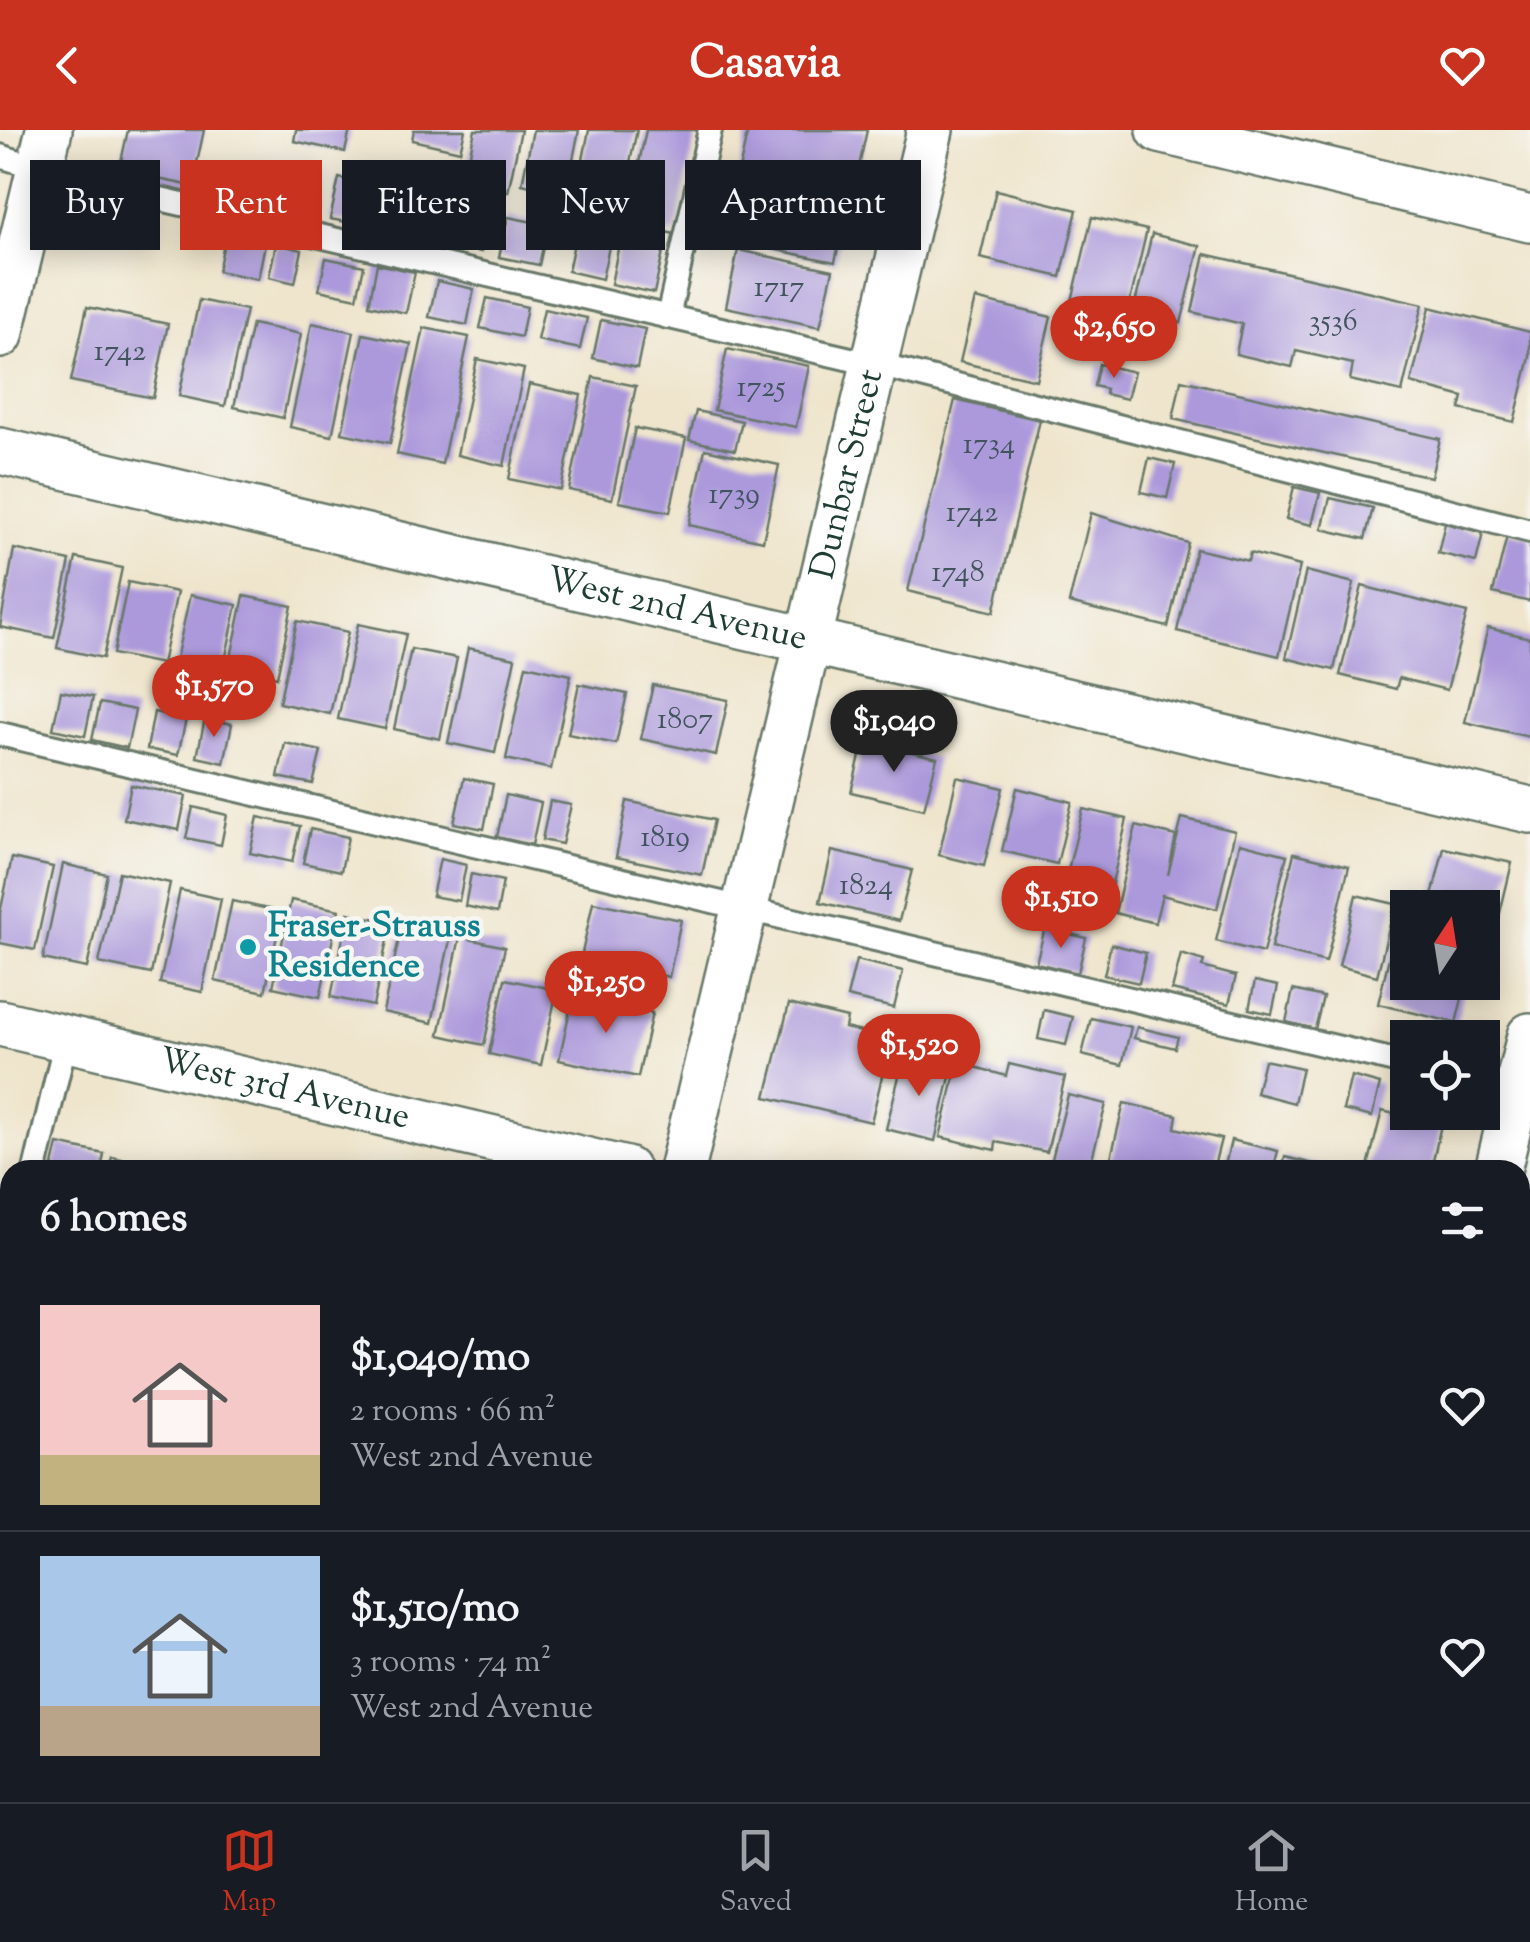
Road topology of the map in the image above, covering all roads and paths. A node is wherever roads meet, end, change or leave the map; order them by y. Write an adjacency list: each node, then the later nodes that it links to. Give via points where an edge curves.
1 (710, 130): 6 (lane)
2 (930, 130): 8 (street, Dunbar Street)
3 (1160, 130): 5 (street)
4 (29, 151): 6 (lane); 7 (street)
5 (1530, 219)
6 (668, 317): 8 (lane)
7 (0, 335)
8 (874, 365): 10 (lane); 11 (street, Dunbar Street)
9 (0, 451): 11 (street, West 2nd Avenue)
10 (1530, 531)
11 (807, 639): 13 (street, West 2nd Avenue); 14 (street, Dunbar Street)
12 (0, 734): 14 (lane)
13 (1530, 810)
14 (742, 910): 18 (lane); 22 (street, Dunbar Street)
15 (0, 1023): 17 (street, West 3rd Avenue)
16 (1530, 1036): 19 (street)
17 (66, 1039): 20 (lane); 21 (street, West 3rd Avenue)
18 (1390, 1060)
19 (1510, 1087): 23 (street)
20 (37, 1160)
21 (583, 1160)
22 (684, 1160)
23 (1499, 1160)

